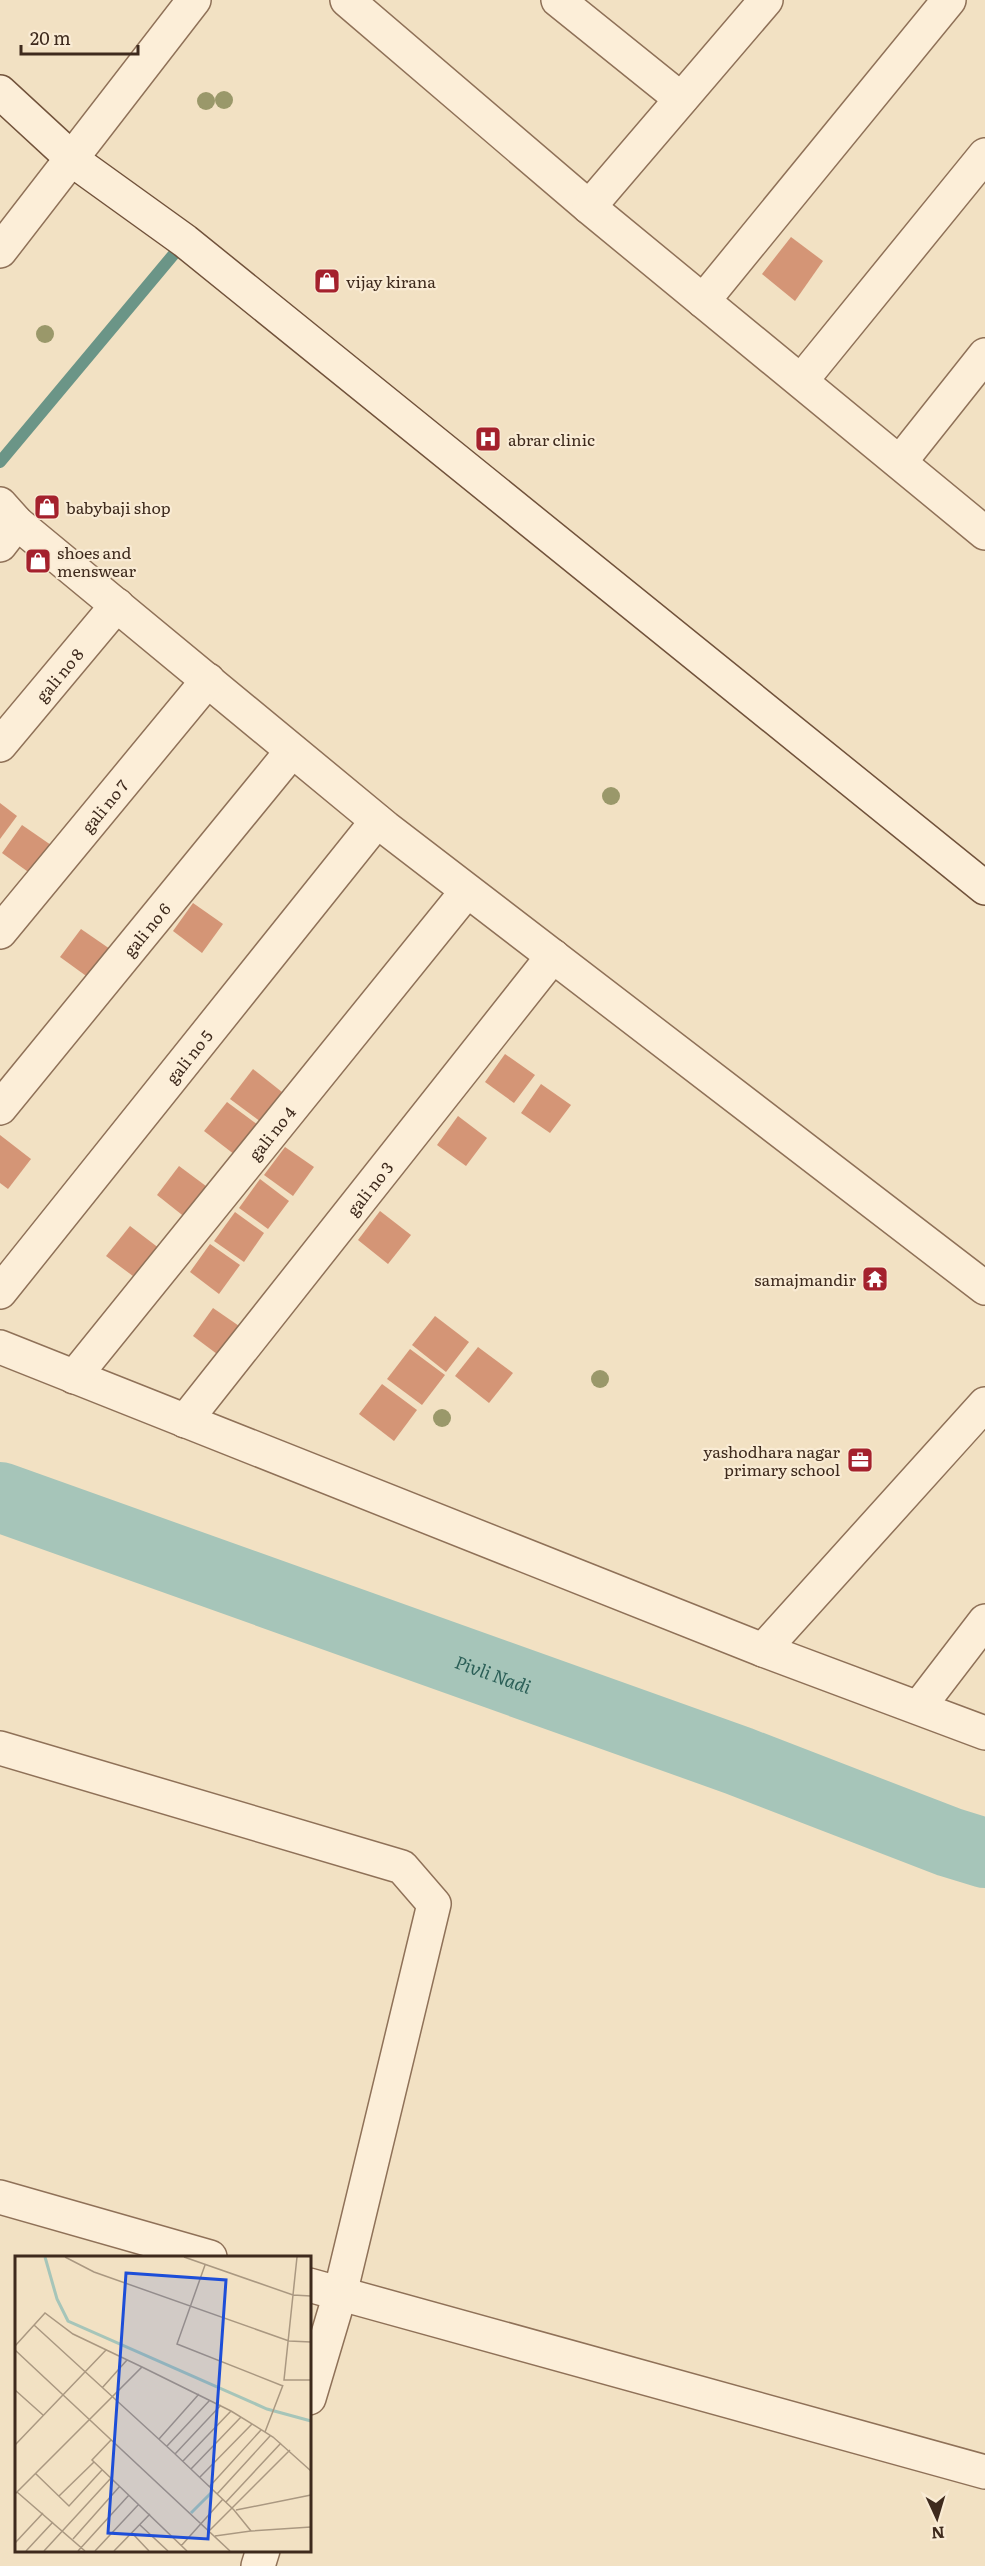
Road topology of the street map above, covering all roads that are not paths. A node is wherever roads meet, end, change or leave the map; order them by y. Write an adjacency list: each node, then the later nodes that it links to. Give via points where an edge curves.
1 (194, 0): 9 (street)
2 (347, 0): 10 (street)
3 (558, 0): 7 (street)
4 (948, 0): 12 (street)
5 (752, 5): 7 (street)
6 (0, 92): 9 (street)
7 (681, 99): 10 (street)
8 (985, 155): 14 (street)
9 (72, 158): 11 (street); 23 (street, via 185,241)
10 (589, 207): 12 (street)
11 (0, 251)
12 (703, 301): 14 (street)
13 (985, 354): 15 (street)
14 (801, 381): 15 (street)
15 (900, 462): 17 (street)
16 (6, 524): 18 (street)
17 (985, 533)
18 (117, 605): 19 (street); 20 (street, gali no 8)
19 (208, 680): 21 (street); 25 (street, gali no 7)
20 (0, 746)
21 (292, 751): 22 (street); 27 (street, gali no 6)
22 (377, 820): 24 (street); 29 (street, gali no 5)
23 (985, 888)
24 (467, 891): 26 (street); 31 (street, gali no 4)
25 (0, 932)
26 (553, 956): 28 (street); 33 (street, gali no 3)
27 (0, 1108)
28 (985, 1288)
29 (0, 1292)
30 (0, 1347): 31 (street)
31 (74, 1377): 33 (street)
32 (985, 1404): 35 (street)
33 (185, 1421): 35 (street)
34 (985, 1621): 36 (street)
35 (763, 1650): 36 (street)
36 (919, 1707): 37 (street)
37 (985, 1733)
38 (0, 1748): 42 (street, via 402,1867 434,1904)
39 (0, 2197): 40 (street)
40 (206, 2256)
41 (310, 2285): 42 (street)
42 (340, 2294): 43 (street); 44 (street)
43 (310, 2395)
44 (985, 2472)
45 (263, 2551): 46 (street)
46 (258, 2566)

